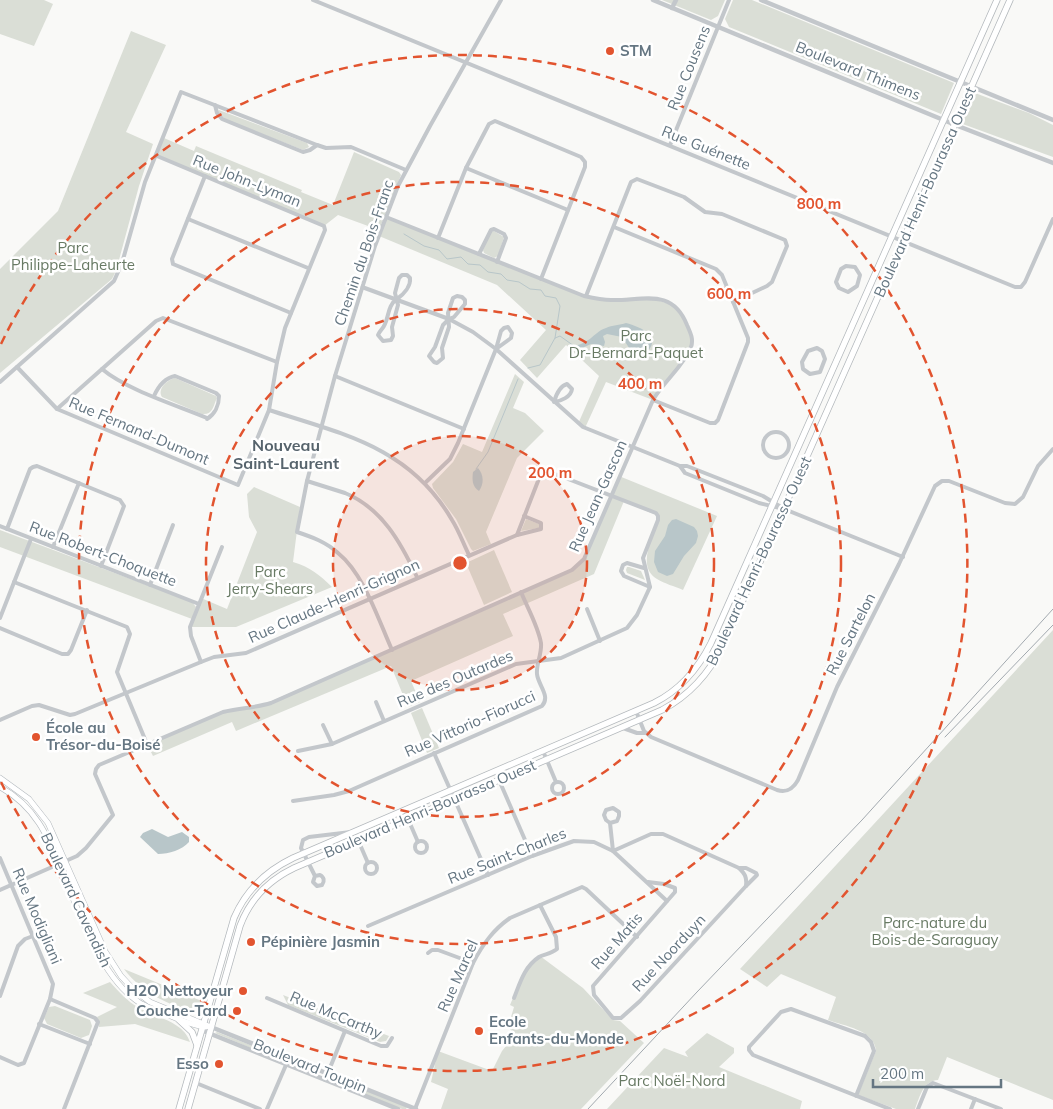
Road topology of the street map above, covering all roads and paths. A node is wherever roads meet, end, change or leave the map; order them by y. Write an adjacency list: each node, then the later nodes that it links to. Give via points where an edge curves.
1 (313, 0): 11 (street, Rue Guénette)
2 (501, 0): 11 (street, Chemin du Bois-Franc)
3 (653, 0): 9 (street, Boulevard Thimens)
4 (676, 0): 9 (street)
5 (729, 0): 10 (street, Rue Cousens)
6 (761, 0): 12 (street, Boulevard Thimens)
7 (997, 0): 12 (main road, Boulevard Henri-Bourassa Ouest)
8 (1010, 0): 13 (main road, Boulevard Henri-Bourassa Ouest)
9 (672, 8): 10 (street, Boulevard Thimens)
10 (718, 27): 15 (street, Boulevard Thimens); 19 (street, Rue Cousens)
11 (466, 62): 19 (street, Rue Guénette); 23 (street, Chemin du Bois-Franc)
12 (961, 82): 13 (street, Boulevard Thimens); 15 (main road, Boulevard Henri-Bourassa Ouest)
13 (972, 86): 16 (street, Boulevard Thimens); 17 (main road, Boulevard Henri-Bourassa Ouest)
14 (215, 105): 18 (street); 18 (street, via 222,119 303,152); 20 (street, via 181,92)
15 (944, 120): 17 (street, Boulevard Thimens); 30 (main road, Boulevard Henri-Bourassa Ouest)
16 (1053, 120)
17 (955, 124): 21 (street, Boulevard Thimens); 32 (main road, Boulevard Henri-Bourassa Ouest)
18 (317, 145): 23 (street, via 326,148 350,146)
19 (670, 145): 30 (street, Rue Guénette)
20 (157, 156): 24 (street, Rue John-Lyman); 48 (street, via 145,182 114,281)
21 (1053, 162)
22 (466, 168): 25 (street); 25 (street, via 489,124 495,121 581,157 585,167); 31 (street)
23 (406, 170): 26 (street, Chemin du Bois-Franc)
24 (205, 176): 27 (street); 35 (street, Rue John-Lyman, via 324,226)
25 (568, 210): 36 (street)
26 (386, 217): 31 (street, Rue Jean-Gascon); 38 (street, Chemin du Bois-Franc)
27 (188, 219): 35 (street); 43 (street, via 172,258 173,264)
28 (1053, 219): 32 (street, Rue Guénette, via 1023,286 1019,287)
29 (614, 227): 40 (street); 42 (street, via 716,269 722,275); 42 (street, via 631,182 637,179 684,197 705,212 722,214 785,240 787,246 772,282)
30 (892, 236): 32 (street, Rue Guénette); 39 (main road, Boulevard Henri-Bourassa Ouest)
31 (438, 238): 33 (street, Rue Jean-Gascon)
32 (903, 241): 70 (main road, Boulevard Henri-Bourassa Ouest)
33 (479, 254): 34 (street, Rue Jean-Gascon); 34 (street, via 494,229 506,238)
34 (497, 262): 36 (street, Rue Jean-Gascon)
35 (308, 268): 43 (street)
36 (541, 279): 40 (street, Rue Jean-Gascon)
37 (858, 283): 37 (street, Boulevard Henri-Bourassa Ouest, via 859,272 852,266 843,267 836,279 839,288 845,292 855,289); 39 (street, Boulevard Henri-Bourassa Ouest)
38 (362, 287): 41 (street); 51 (street, Chemin du Bois-Franc)
39 (869, 287): 50 (main road, Boulevard Henri-Bourassa Ouest)
40 (586, 296): 54 (street, Rue Jean-Gascon, via 612,300 656,298 682,312 692,344)
41 (397, 299): 41 (street, via 410,283 407,275 402,274 399,278); 41 (street, via 392,302 378,335 383,341 391,340 393,336); 44 (street)
42 (733, 302): 54 (street, via 748,342 718,420 710,423)
43 (291, 313): 46 (street)
44 (449, 319): 44 (street, via 464,304 462,297 453,298); 44 (street, via 443,325 430,356 437,363 443,358 442,348); 45 (street)
45 (496, 350): 45 (street, via 511,338 508,328 500,331); 55 (street); 59 (street)
46 (277, 362): 49 (street, via 163,318); 57 (street)
47 (823, 366): 47 (street, via 825,357 817,348 808,351 802,362 810,374 817,374); 50 (street)
48 (17, 367): 52 (street); 56 (street, Rue Fernand-Dumont)
49 (102, 369): 53 (street, via 113,378); 56 (street)
50 (832, 370): 63 (main road, Boulevard Henri-Bourassa Ouest)
51 (335, 376): 58 (street, Chemin du Bois-Franc); 59 (street)
52 (0, 382)
53 (154, 396): 53 (street, via 159,386 175,376 216,393 219,402 207,419)
54 (653, 400): 60 (street, Rue Jean-Gascon)
55 (554, 402): 55 (street, via 561,401 572,392 571,386 564,385); 60 (street, via 583,427)
56 (58, 409): 57 (street, Rue Fernand-Dumont, via 238,485)
57 (269, 410): 58 (street)
58 (321, 427): 65 (street, Chemin du Bois-Franc); 67 (street, via 382,450)
59 (464, 429): 67 (street, via 450,459)
60 (631, 447): 64 (street); 68 (street, Rue Jean-Gascon)
61 (786, 449): 61 (street, Boulevard Henri-Bourassa Ouest, via 788,442 783,434 774,432 768,435 763,446 767,455 773,458 780,457); 63 (street, Boulevard Henri-Bourassa Ouest)
62 (1053, 449): 80 (street, Rue Sartelon, via 1038,466 1023,497 1015,504 951,481 938,483)
63 (795, 453): 69 (main road, Boulevard Henri-Bourassa Ouest)
64 (680, 466): 69 (street, via 688,466 763,496); 69 (street, via 685,473 759,503)
65 (307, 481): 83 (street, via 346,494 381,518 403,547); 88 (street, Chemin du Bois-Franc, via 297,532 321,541 337,552 349,563)
66 (79, 483): 74 (street, via 33,466); 77 (street); 81 (street, via 120,500 124,506)
67 (425, 483): 79 (street, via 452,521)
68 (611, 496): 71 (street, via 544,472); 82 (street, via 656,512 658,516 643,558); 87 (street, Rue Jean-Gascon, via 579,565)
69 (773, 504): 70 (street); 100 (main road, Boulevard Henri-Bourassa Ouest, via 702,659 687,679 670,693)
70 (784, 509): 80 (street); 102 (main road, Boulevard Henri-Bourassa Ouest, via 724,645 710,669 676,702)
71 (524, 516): 75 (street); 75 (street, Rue Claude-Henri-Grignon, via 541,523 541,528)
72 (173, 525): 85 (street)
73 (0, 526): 74 (street, Rue Robert-Choquette)
74 (7, 529): 76 (street, Rue Robert-Choquette)
75 (516, 534): 79 (street, Rue Claude-Henri-Grignon)
76 (31, 539): 77 (street, Rue Robert-Choquette); 84 (street)
77 (53, 547): 81 (street, Rue Robert-Choquette)
78 (222, 547): 89 (street)
79 (469, 555): 83 (street, Rue Claude-Henri-Grignon)
80 (903, 557): 106 (street, Rue Sartelon, via 837,687 801,774 792,788 784,791 775,789)
81 (101, 566): 85 (street, Rue Robert-Choquette)
82 (644, 568): 86 (street); 86 (street, via 627,564 621,571 624,576)
83 (417, 577): 88 (street, Rue Claude-Henri-Grignon)
84 (14, 582): 91 (street); 92 (street)
85 (150, 585): 89 (street, Rue Robert-Choquette)
86 (650, 586): 94 (street, Rue des Outardes, via 633,622 620,632)
87 (521, 592): 95 (street, Rue Jean-Gascon); 96 (street, Rue Vittorio-Fiorucci, via 541,643)
88 (369, 598): 95 (street); 97 (street, Rue Claude-Henri-Grignon, via 246,653)
89 (198, 604): 97 (street, via 190,631)
90 (587, 609): 94 (street)
91 (87, 610): 93 (street, via 68,654); 98 (street, via 130,630 117,672)
92 (0, 618)
93 (0, 628)
94 (600, 640): 96 (street, Rue des Outardes, via 561,658)
95 (392, 650): 107 (street, Rue Jean-Gascon, via 271,703 223,712)
96 (540, 661): 103 (street, Rue des Outardes, via 516,664); 111 (street, Rue Vittorio-Fiorucci, via 538,678 546,697 542,706)
97 (201, 662): 98 (street, Rue Claude-Henri-Grignon)
98 (125, 693): 101 (street, Rue Claude-Henri-Grignon, via 75,714 39,705); 107 (street)
99 (376, 702): 103 (street)
100 (636, 711): 102 (street); 110 (main road, Boulevard Henri-Bourassa Ouest)
101 (0, 720)
102 (640, 720): 105 (main road, Boulevard Henri-Bourassa Ouest); 106 (street)
103 (384, 721): 108 (street, Rue des Outardes)
104 (323, 725): 108 (street)
105 (621, 728): 106 (street, Rue Sartelon); 112 (main road, Boulevard Henri-Bourassa Ouest)
106 (646, 733)
107 (147, 744): 129 (street, Rue Jean-Gascon, via 96,769 95,774 113,815 83,851)
108 (332, 744): 109 (street, Rue des Outardes)
109 (298, 751)
110 (543, 751): 112 (street); 117 (main road, Boulevard Henri-Bourassa Ouest)
111 (434, 753): 117 (street); 119 (street, Rue Vittorio-Fiorucci, via 349,791)
112 (546, 760): 114 (main road, Boulevard Henri-Bourassa Ouest); 115 (street)
113 (0, 778): 129 (main road, Boulevard Cavendish, via 26,796 40,812)
114 (498, 780): 118 (main road, Boulevard Henri-Bourassa Ouest); 127 (street)
115 (556, 782)
116 (0, 787): 132 (main road, Boulevard Cavendish, via 20,801 38,822)
117 (451, 790): 118 (street); 122 (main road, Boulevard Henri-Bourassa Ouest)
118 (455, 799): 120 (main road, Boulevard Henri-Bourassa Ouest); 134 (street)
119 (293, 800)
120 (408, 819): 123 (main road, Boulevard Henri-Bourassa Ouest); 124 (street)
121 (610, 823): 121 (street, via 619,816 613,808 604,815); 125 (street)
122 (357, 831): 126 (main road, Boulevard Henri-Bourassa Ouest); 126 (street, Boulevard Henri-Bourassa Ouest, via 307,838 301,844)
123 (358, 840): 130 (main road, Boulevard Henri-Bourassa Ouest); 131 (street)
124 (418, 842)
125 (613, 851): 127 (street, Rue Saint-Charles, via 584,840); 133 (street, via 657,833); 136 (street, Rue Saint-Charles)
126 (304, 853): 130 (street); 154 (main road, Boulevard Henri-Bourassa Ouest, via 267,874 242,903 231,926)
127 (532, 856): 134 (street, Rue Saint-Charles)
128 (0, 858): 137 (street, Rue Modigliani)
129 (66, 862): 132 (street); 154 (main road, Boulevard Cavendish, via 107,955 121,976 150,1002)
130 (308, 862): 135 (street); 155 (main road, Boulevard Henri-Bourassa Ouest, via 270,882 248,908)
131 (368, 863)
132 (60, 864): 137 (street); 152 (main road, Boulevard Cavendish, via 96,948 113,978 139,1002)
133 (739, 868): 138 (street, via 745,875); 138 (street, via 746,868 757,875)
134 (488, 875): 142 (street, Rue Saint-Charles)
135 (315, 876)
136 (648, 882): 140 (street, Rue Saint-Charles); 140 (street, Rue Matis, via 675,888)
137 (11, 885): 139 (street); 143 (street, Rue Modigliani)
138 (746, 886): 151 (street, Rue Noorduyn, via 640,1001 620,1018 614,1018)
139 (0, 890)
140 (667, 901): 144 (street, Rue Matis)
141 (540, 905): 144 (street, Rue Marcel, via 582,887); 146 (street, Rue Marcel, via 501,925 482,945); 149 (street, via 556,937 557,950 540,956 530,965)
142 (368, 926)
143 (33, 936): 147 (street, via 18,946); 150 (street, Rue Modigliani, via 53,983)
144 (637, 937): 151 (street, Rue Matis, via 593,986 594,995)
145 (428, 953): 146 (street, via 438,950)
146 (473, 963): 175 (street, Rue Marcel)
147 (0, 996)
148 (267, 998): 156 (street, Rue McCarthy)
149 (514, 998)
150 (50, 999): 153 (street); 158 (street, via 97,1020)
151 (604, 1008)
152 (179, 1020): 154 (main road, Boulevard Cavendish); 159 (main road, via 192,1032)
153 (39, 1024): 158 (street); 160 (street, via 24,1063 18,1065)
154 (202, 1027): 155 (main road, Boulevard Toupin); 159 (main road, Boulevard Henri-Bourassa Ouest)
155 (210, 1030): 161 (street, Boulevard Toupin); 162 (street, Boulevard Toupin); 165 (main road, Boulevard Henri-Bourassa Ouest)
156 (345, 1032): 157 (street, Rue McCarthy, via 385,1047); 163 (street)
157 (392, 1038)
158 (90, 1044): 169 (street)
159 (197, 1045): 170 (main road, Boulevard Henri-Bourassa Ouest)
160 (0, 1057)
161 (289, 1058): 162 (street); 163 (street, Boulevard Toupin)
162 (287, 1064): 164 (street, Boulevard Toupin); 173 (street)
163 (328, 1074): 164 (street); 175 (street, Boulevard Toupin)
164 (325, 1080): 174 (street, Boulevard Toupin)
165 (196, 1082): 171 (main road, Boulevard Henri-Bourassa Ouest); 172 (street)
166 (856, 1096): 166 (street, via 874,1051 872,1042 865,1036 786,1009 750,1047 753,1055); 176 (street)
167 (975, 1099): 168 (street); 177 (street, via 933,1083 927,1087); 178 (street)
168 (984, 1102): 179 (street); 180 (street)
169 (64, 1109)
170 (179, 1109)
171 (188, 1109)
172 (260, 1109)
173 (267, 1109)
174 (398, 1109)
175 (415, 1109)
176 (890, 1109)
177 (918, 1109)
178 (971, 1109)
179 (982, 1109)
180 (1001, 1109)

